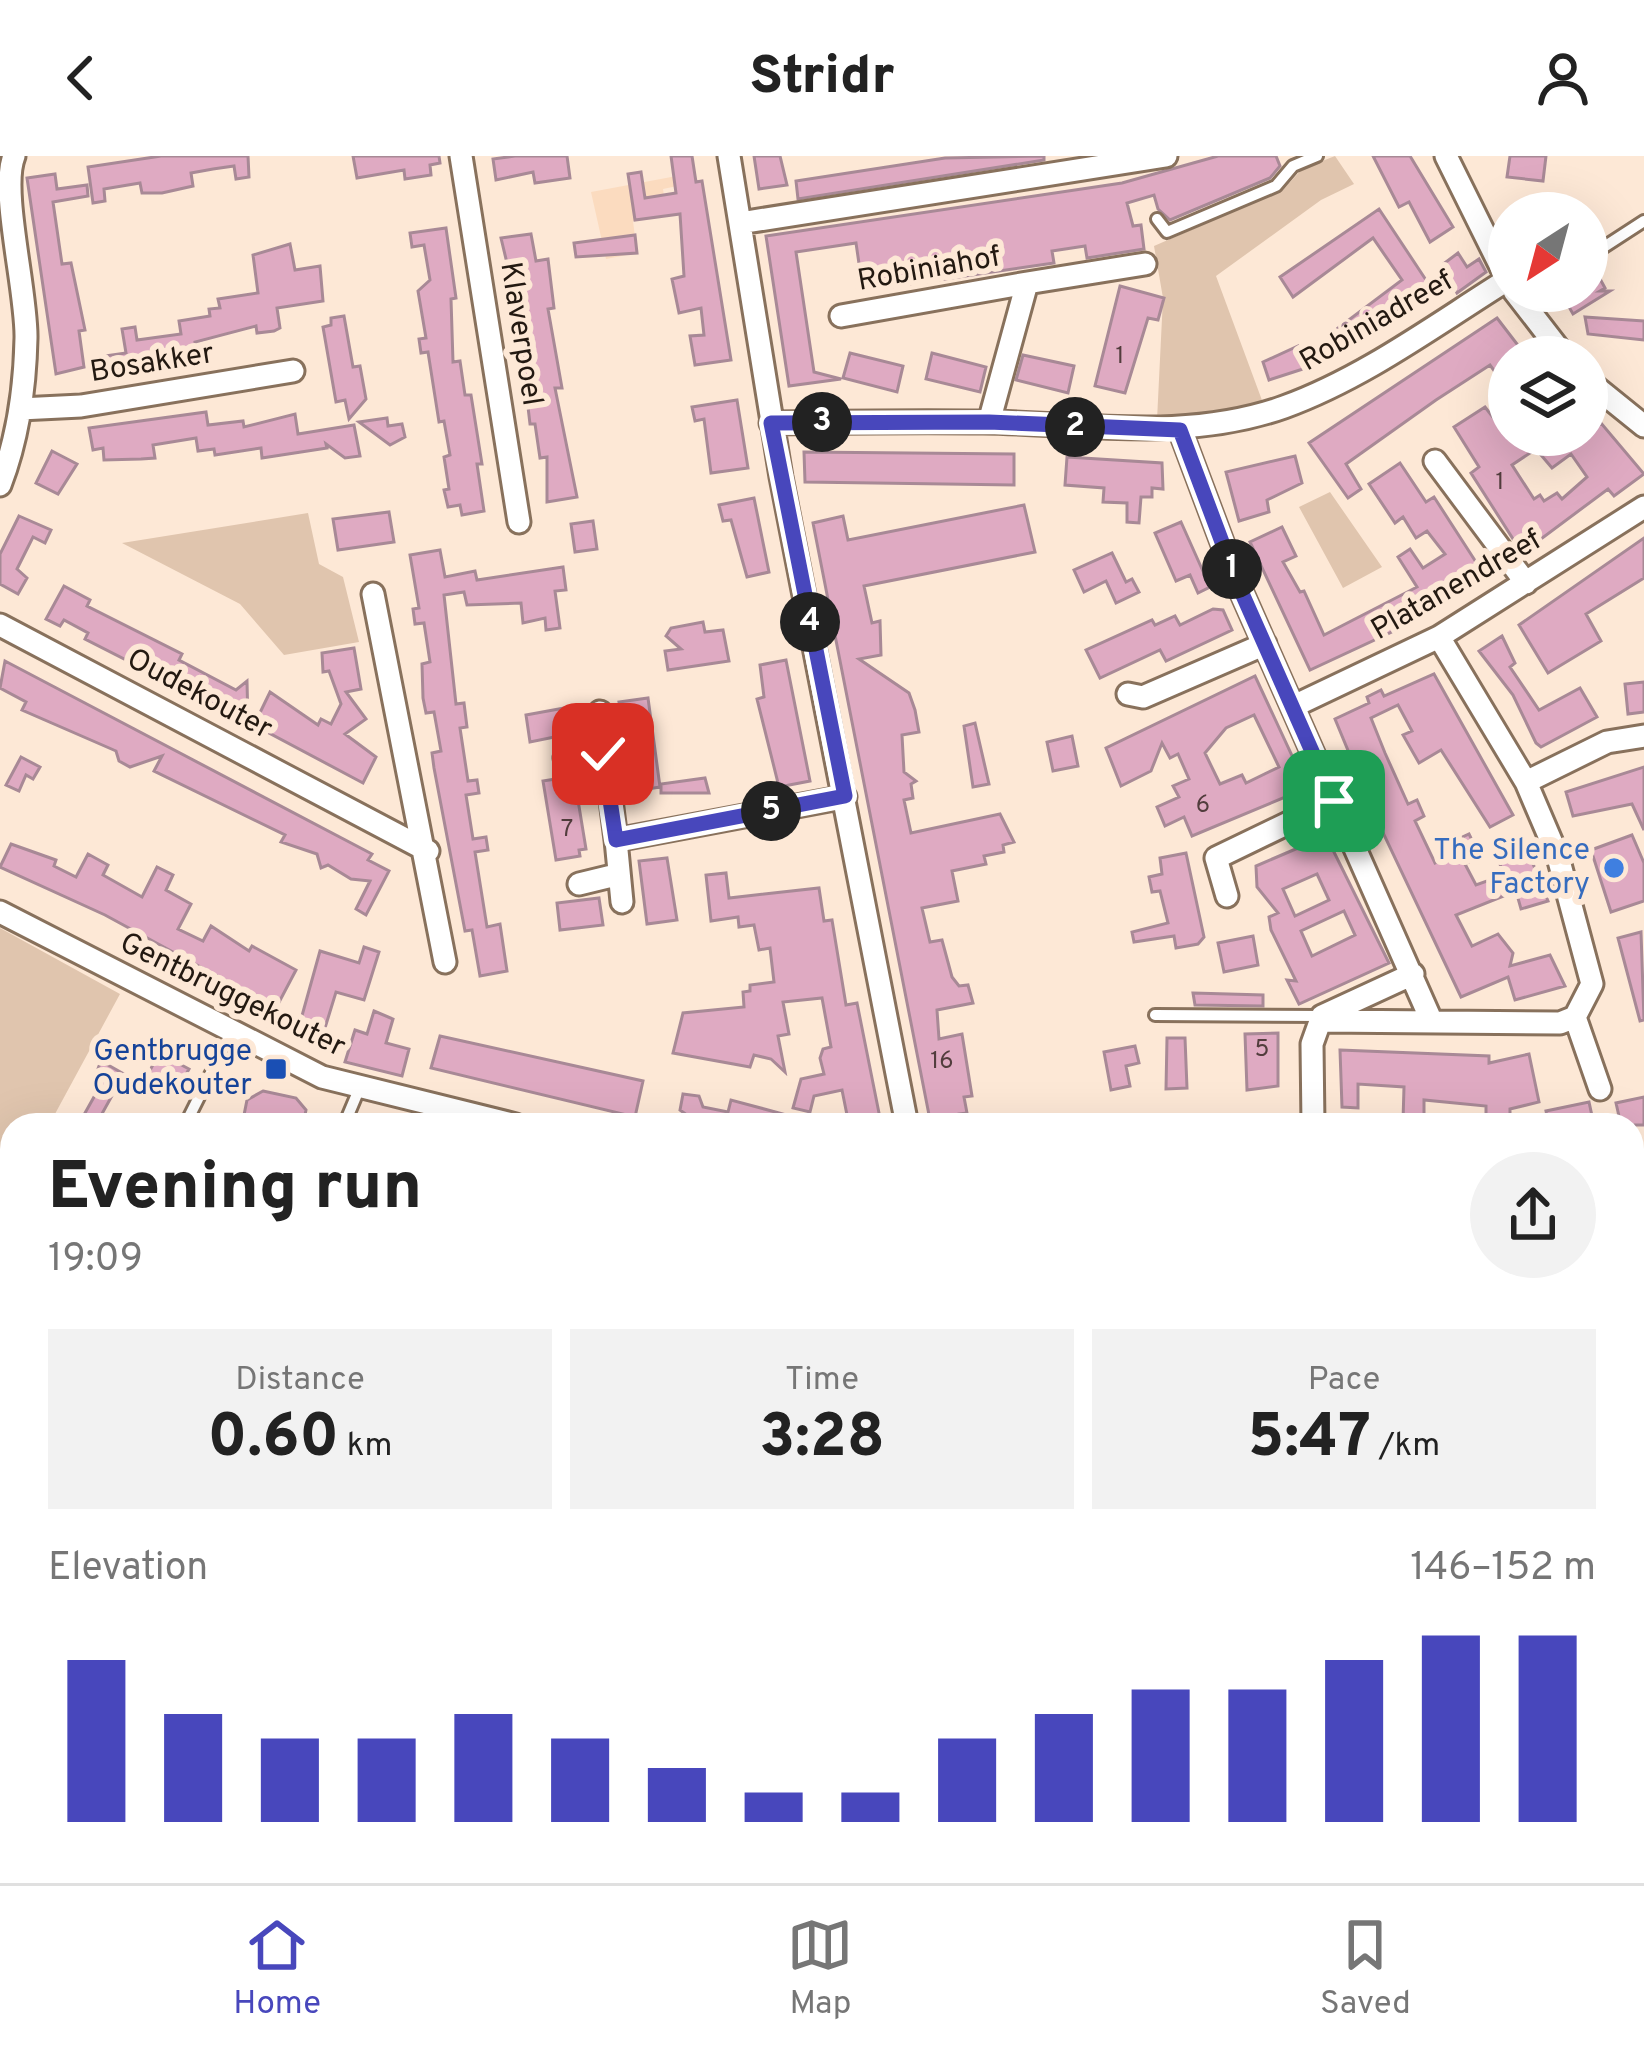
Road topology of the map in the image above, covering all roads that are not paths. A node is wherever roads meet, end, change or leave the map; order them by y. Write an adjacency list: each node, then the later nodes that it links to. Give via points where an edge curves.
1 (461, 156): 26 (street, Klaverpoel)
2 (729, 156): 9 (street)
3 (1166, 156): 9 (street)
4 (1317, 156): 7 (lane, via 1293,166 1276,186 1167,232)
5 (1446, 156): 10 (street)
6 (7, 161): 18 (street, via 1,185 26,334)
7 (1157, 219)
8 (1644, 221): 11 (lane)
9 (740, 224): 20 (street)
10 (1488, 235)
11 (1608, 244)
12 (1144, 264): 13 (street, Robiniahof)
13 (1027, 283): 15 (street, Robiniahof); 19 (street, Robiniahof)
14 (1488, 304): 22 (street, Robiniadreef, via 1282,408)
15 (841, 316)
16 (293, 371): 18 (street, Bosakker)
17 (1608, 397): 21 (street)
18 (20, 410): 24 (street)
19 (989, 422): 20 (street, Robiniadreef); 22 (street, Robiniadreef)
20 (771, 423): 39 (street)
21 (1644, 426)
22 (1180, 430): 31 (street)
23 (1436, 460): 27 (street)
24 (0, 485)
25 (1644, 507): 27 (street, Platanendreef)
26 (519, 522)
27 (1526, 583): 30 (street, Platanendreef)
28 (373, 594): 40 (street)
29 (0, 625): 42 (street, Oudekouter)
30 (1439, 637): 33 (street, Platanendreef); 38 (street)
31 (1264, 644): 32 (street, via 1143,697); 33 (street)
32 (1128, 694)
33 (1294, 706): 41 (street)
34 (600, 712): 36 (street)
35 (1644, 736): 38 (street, via 1606,742)
36 (603, 754): 37 (street); 43 (street)
37 (565, 758)
38 (1526, 782): 53 (street, via 1558,857 1592,984)
39 (845, 796): 43 (street); 62 (street)
40 (411, 800): 42 (street); 44 (street)
41 (1334, 801): 47 (street, via 1216,858); 51 (street)
42 (369, 820): 44 (street, Oudekouter)
43 (616, 840): 45 (street)
44 (428, 851): 50 (street)
45 (616, 875): 46 (street); 48 (street)
46 (579, 884)
47 (1227, 896)
48 (622, 902)
49 (0, 912): 56 (street, Gentbruggekouter)
50 (446, 962)
51 (1413, 974): 54 (street); 55 (street)
52 (1155, 1016): 54 (lane)
53 (1575, 1017): 55 (street, via 1527,1026); 58 (street)
54 (1322, 1019): 55 (street); 63 (street, via 1312,1043)
55 (1432, 1022)
56 (232, 1031): 57 (street, Gentbruggekouter, via 322,1077); 59 (lane)
57 (360, 1087): 60 (lane); 61 (street, Gentbruggekouter)
58 (1600, 1089)
59 (191, 1113)
60 (349, 1113)
61 (467, 1113)
62 (905, 1113)
63 (1313, 1113)

